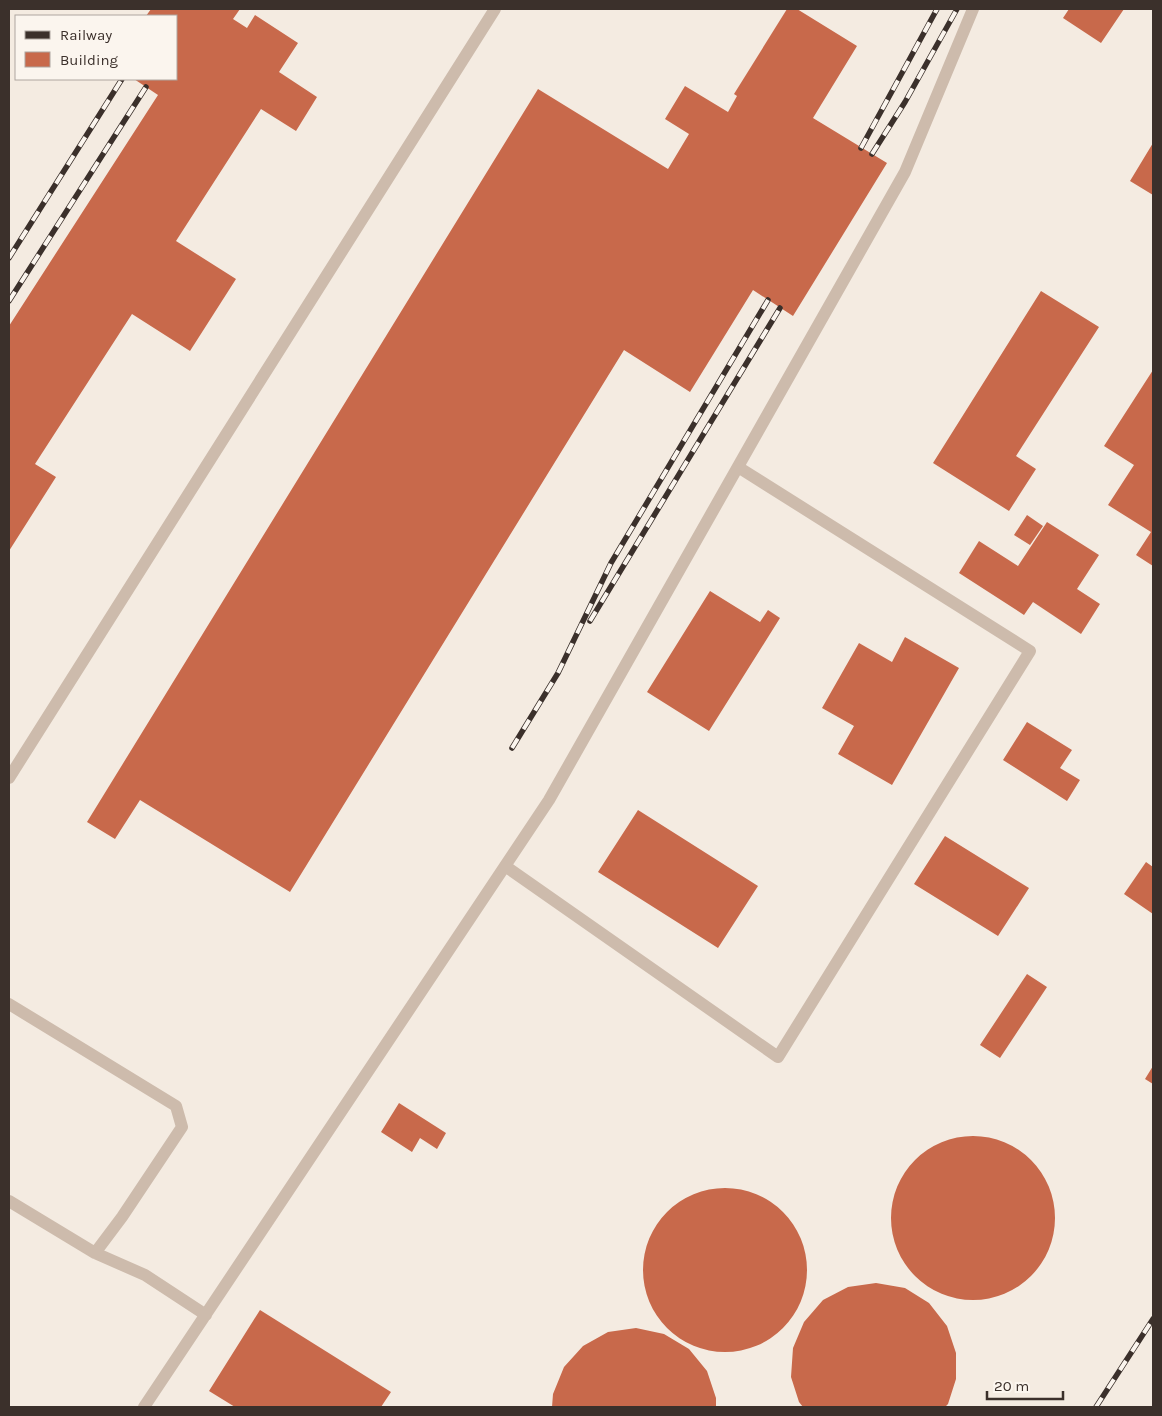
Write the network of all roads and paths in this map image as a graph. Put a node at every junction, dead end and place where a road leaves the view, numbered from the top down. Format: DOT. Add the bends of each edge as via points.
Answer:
graph roads {
  1 [pos="495,9"];
  2 [pos="973,9"];
  3 [pos="738,467"];
  4 [pos="9,778"];
  5 [pos="505,866"];
  6 [pos="9,1004"];
  7 [pos="9,1201"];
  8 [pos="95,1252"];
  9 [pos="206,1315"];
  10 [pos="144,1407"];
  1 -- 4 [label="lane"];
  2 -- 3 [label="lane" via="905,172"];
  3 -- 5 [label="lane" via="548,800"];
  3 -- 5 [label="lane" via="1030,651 778,1056"];
  5 -- 9 [label="lane"];
  6 -- 8 [label="lane" via="176,1106 182,1127"];
  7 -- 8 [label="lane"];
  8 -- 9 [label="lane" via="145,1275"];
  9 -- 10 [label="lane"];
}
